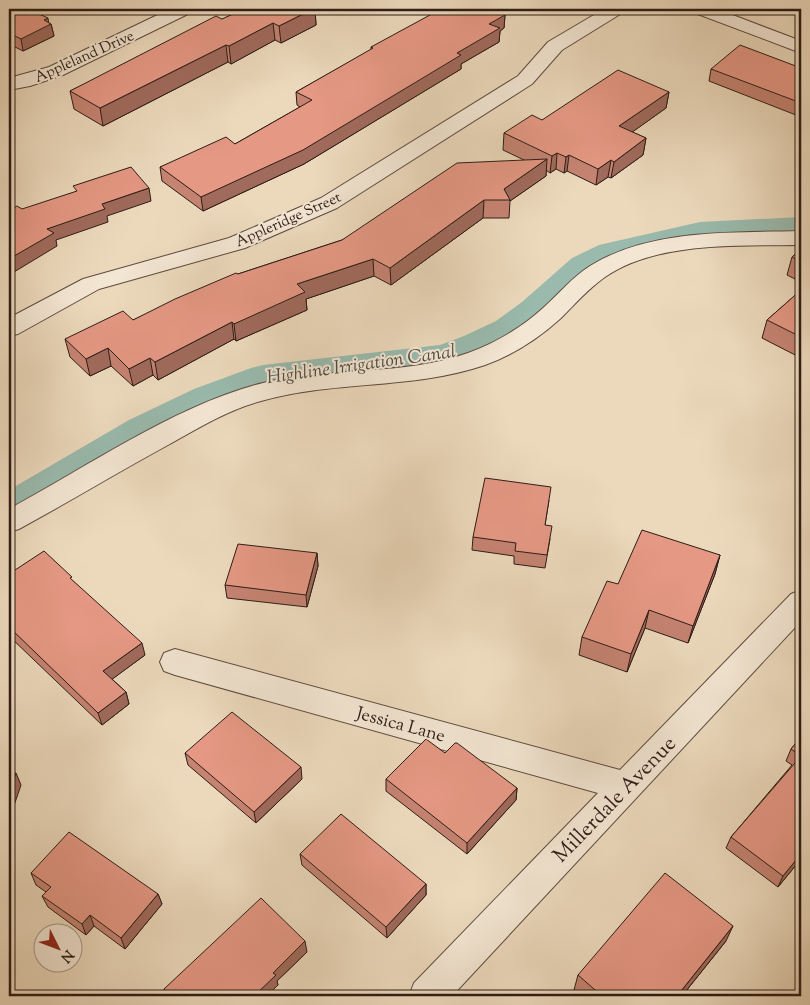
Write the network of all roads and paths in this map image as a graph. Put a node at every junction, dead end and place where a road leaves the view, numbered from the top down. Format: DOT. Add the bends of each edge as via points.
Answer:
graph roads {
  1 [pos="184,9"];
  2 [pos="616,9"];
  3 [pos="701,9"];
  4 [pos="801,47"];
  5 [pos="9,84"];
  6 [pos="801,238"];
  7 [pos="9,328"];
  8 [pos="9,522"];
  9 [pos="801,602"];
  10 [pos="175,662"];
  11 [pos="627,786"];
  12 [pos="427,996"];
  1 -- 5 [label="street, Appleland Drive" via="56,71"];
  2 -- 7 [label="street, Appleridge Street" via="555,46 525,80 329,203 237,244 91,284"];
  3 -- 4 [label="street"];
  6 -- 8 [label="street" via="692,244 615,261 584,283 542,322 515,341 484,356 426,370 293,386 240,398 148,443"];
  9 -- 11 [label="street, Millerdale Avenue"];
  10 -- 11 [label="street, Jessica Lane"];
  11 -- 12 [label="street, Millerdale Avenue"];
}
